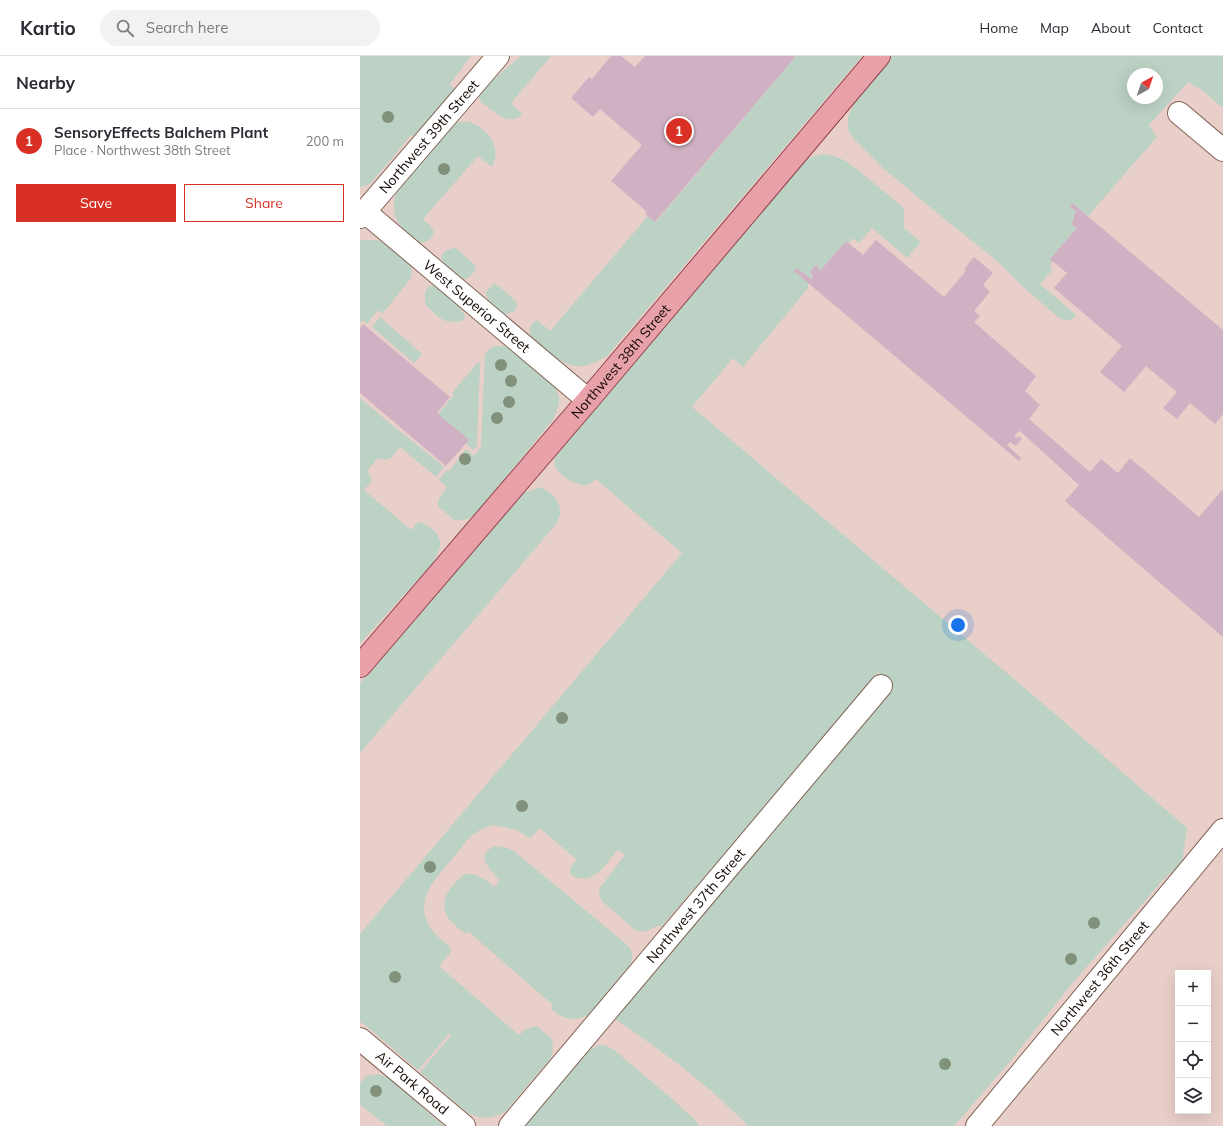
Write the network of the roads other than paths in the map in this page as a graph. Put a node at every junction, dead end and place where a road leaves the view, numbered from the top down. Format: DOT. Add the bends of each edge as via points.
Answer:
graph roads {
  1 [pos="498,56"];
  2 [pos="879,56"];
  3 [pos="1179,113"];
  4 [pos="1223,150"];
  5 [pos="362,214"];
  6 [pos="588,400"];
  7 [pos="360,666"];
  8 [pos="881,686"];
  9 [pos="1223,830"];
  10 [pos="360,1039"];
  11 [pos="464,1126"];
  12 [pos="510,1126"];
  13 [pos="977,1126"];
  1 -- 5 [label="street, Northwest 39th Street"];
  2 -- 6 [label="main road, Northwest 38th Street"];
  3 -- 4 [label="street"];
  5 -- 6 [label="street, West Superior Street"];
  6 -- 7 [label="main road, Northwest 38th Street"];
  8 -- 12 [label="street, Northwest 37th Street"];
  9 -- 13 [label="street, Northwest 36th Street"];
  10 -- 11 [label="street, Air Park Road"];
}
